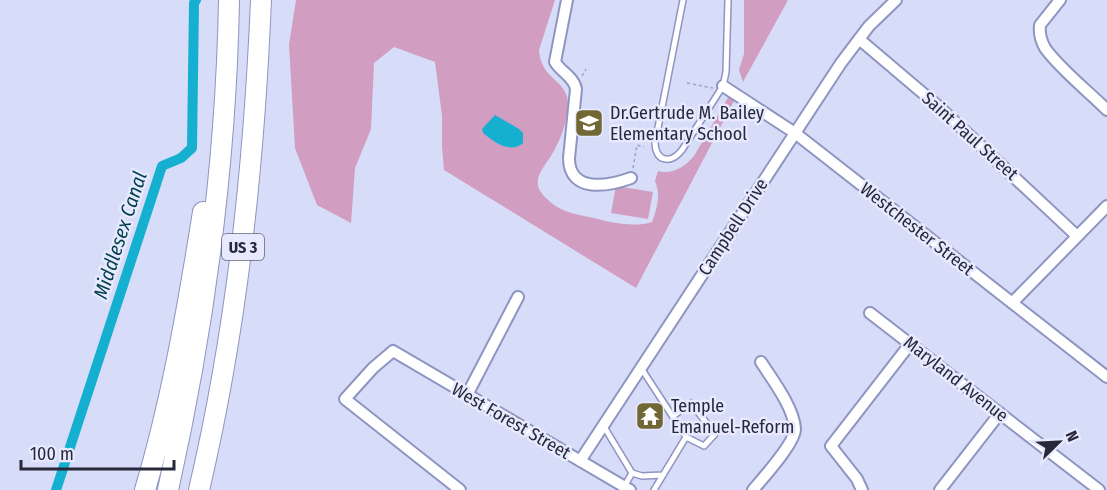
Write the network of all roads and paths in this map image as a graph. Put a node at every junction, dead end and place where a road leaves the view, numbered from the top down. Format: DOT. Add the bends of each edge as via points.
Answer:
graph roads {
  1 [pos="230,0"];
  2 [pos="261,0"];
  3 [pos="567,0"];
  4 [pos="683,0"];
  5 [pos="728,0"];
  6 [pos="896,0"];
  7 [pos="1060,0"];
  8 [pos="859,39"];
  9 [pos="228,49"];
  10 [pos="687,83"];
  11 [pos="718,87"];
  12 [pos="1107,110"];
  13 [pos="795,133"];
  14 [pos="644,147"];
  15 [pos="631,178"];
  16 [pos="1107,206"];
  17 [pos="1077,236"];
  18 [pos="518,297"];
  19 [pos="1012,303"];
  20 [pos="870,313"];
  21 [pos="231,327"];
  22 [pos="910,344"];
  23 [pos="761,362"];
  24 [pos="641,368"];
  25 [pos="1107,377"];
  26 [pos="468,395"];
  27 [pos="1000,413"];
  28 [pos="673,416"];
  29 [pos="603,425"];
  30 [pos="686,437"];
  31 [pos="580,461"];
  32 [pos="632,473"];
  33 [pos="662,475"];
  34 [pos="627,488"];
  35 [pos="145,490"];
  36 [pos="168,490"];
  37 [pos="199,490"];
  38 [pos="207,490"];
  39 [pos="460,490"];
  40 [pos="654,490"];
  41 [pos="753,490"];
  42 [pos="862,490"];
  43 [pos="942,490"];
  44 [pos="1099,490"];
  1 -- 9 [label="highway, US 3"];
  2 -- 21 [label="highway, US 3" via="251,170"];
  3 -- 15 [label="street" via="555,62 576,89 570,170 587,184"];
  4 -- 11 [label="lane" via="655,143 662,157 676,158"];
  5 -- 11 [label="lane" via="726,72"];
  6 -- 8 [label="street, Campbell Drive"];
  7 -- 12 [label="street" via="1040,25 1046,48"];
  8 -- 13 [label="street, Campbell Drive"];
  8 -- 17 [label="street, Saint Paul Street" via="938,106"];
  9 -- 35 [label="highway" via="185,323"];
  9 -- 36 [label="highway, US 3" via="221,161 208,270"];
  10 -- 11 [label="path"];
  11 -- 13 [label="street, Westchester Street"];
  13 -- 19 [label="street, Westchester Street"];
  13 -- 24 [label="street, Campbell Drive"];
  14 -- 15 [label="path" via="637,145"];
  16 -- 17 [label="street"];
  17 -- 19 [label="street"];
  18 -- 26 [label="street"];
  19 -- 25 [label="street, Westchester Street"];
  20 -- 22 [label="street, Maryland Avenue"];
  21 -- 37 [label="highway, US 3"];
  21 -- 38 [label="highway"];
  22 -- 27 [label="street, Maryland Avenue"];
  22 -- 42 [label="street" via="831,446 858,479"];
  23 -- 41 [label="street" via="779,390 795,429"];
  24 -- 28 [label="lane"];
  24 -- 29 [label="street, Campbell Drive"];
  26 -- 31 [label="street, West Forest Street"];
  26 -- 39 [label="street, West Forest Street" via="393,351 345,399"];
  27 -- 43 [label="street"];
  27 -- 44 [label="street, Maryland Avenue"];
  28 -- 30 [label="lane"];
  28 -- 30 [label="lane" via="690,403 715,434 704,446"];
  29 -- 31 [label="street, Campbell Drive"];
  29 -- 32 [label="lane"];
  30 -- 33 [label="lane"];
  31 -- 34 [label="street, West Forest Street"];
  32 -- 33 [label="lane"];
  32 -- 34 [label="lane"];
  33 -- 40 [label="lane"];
}
